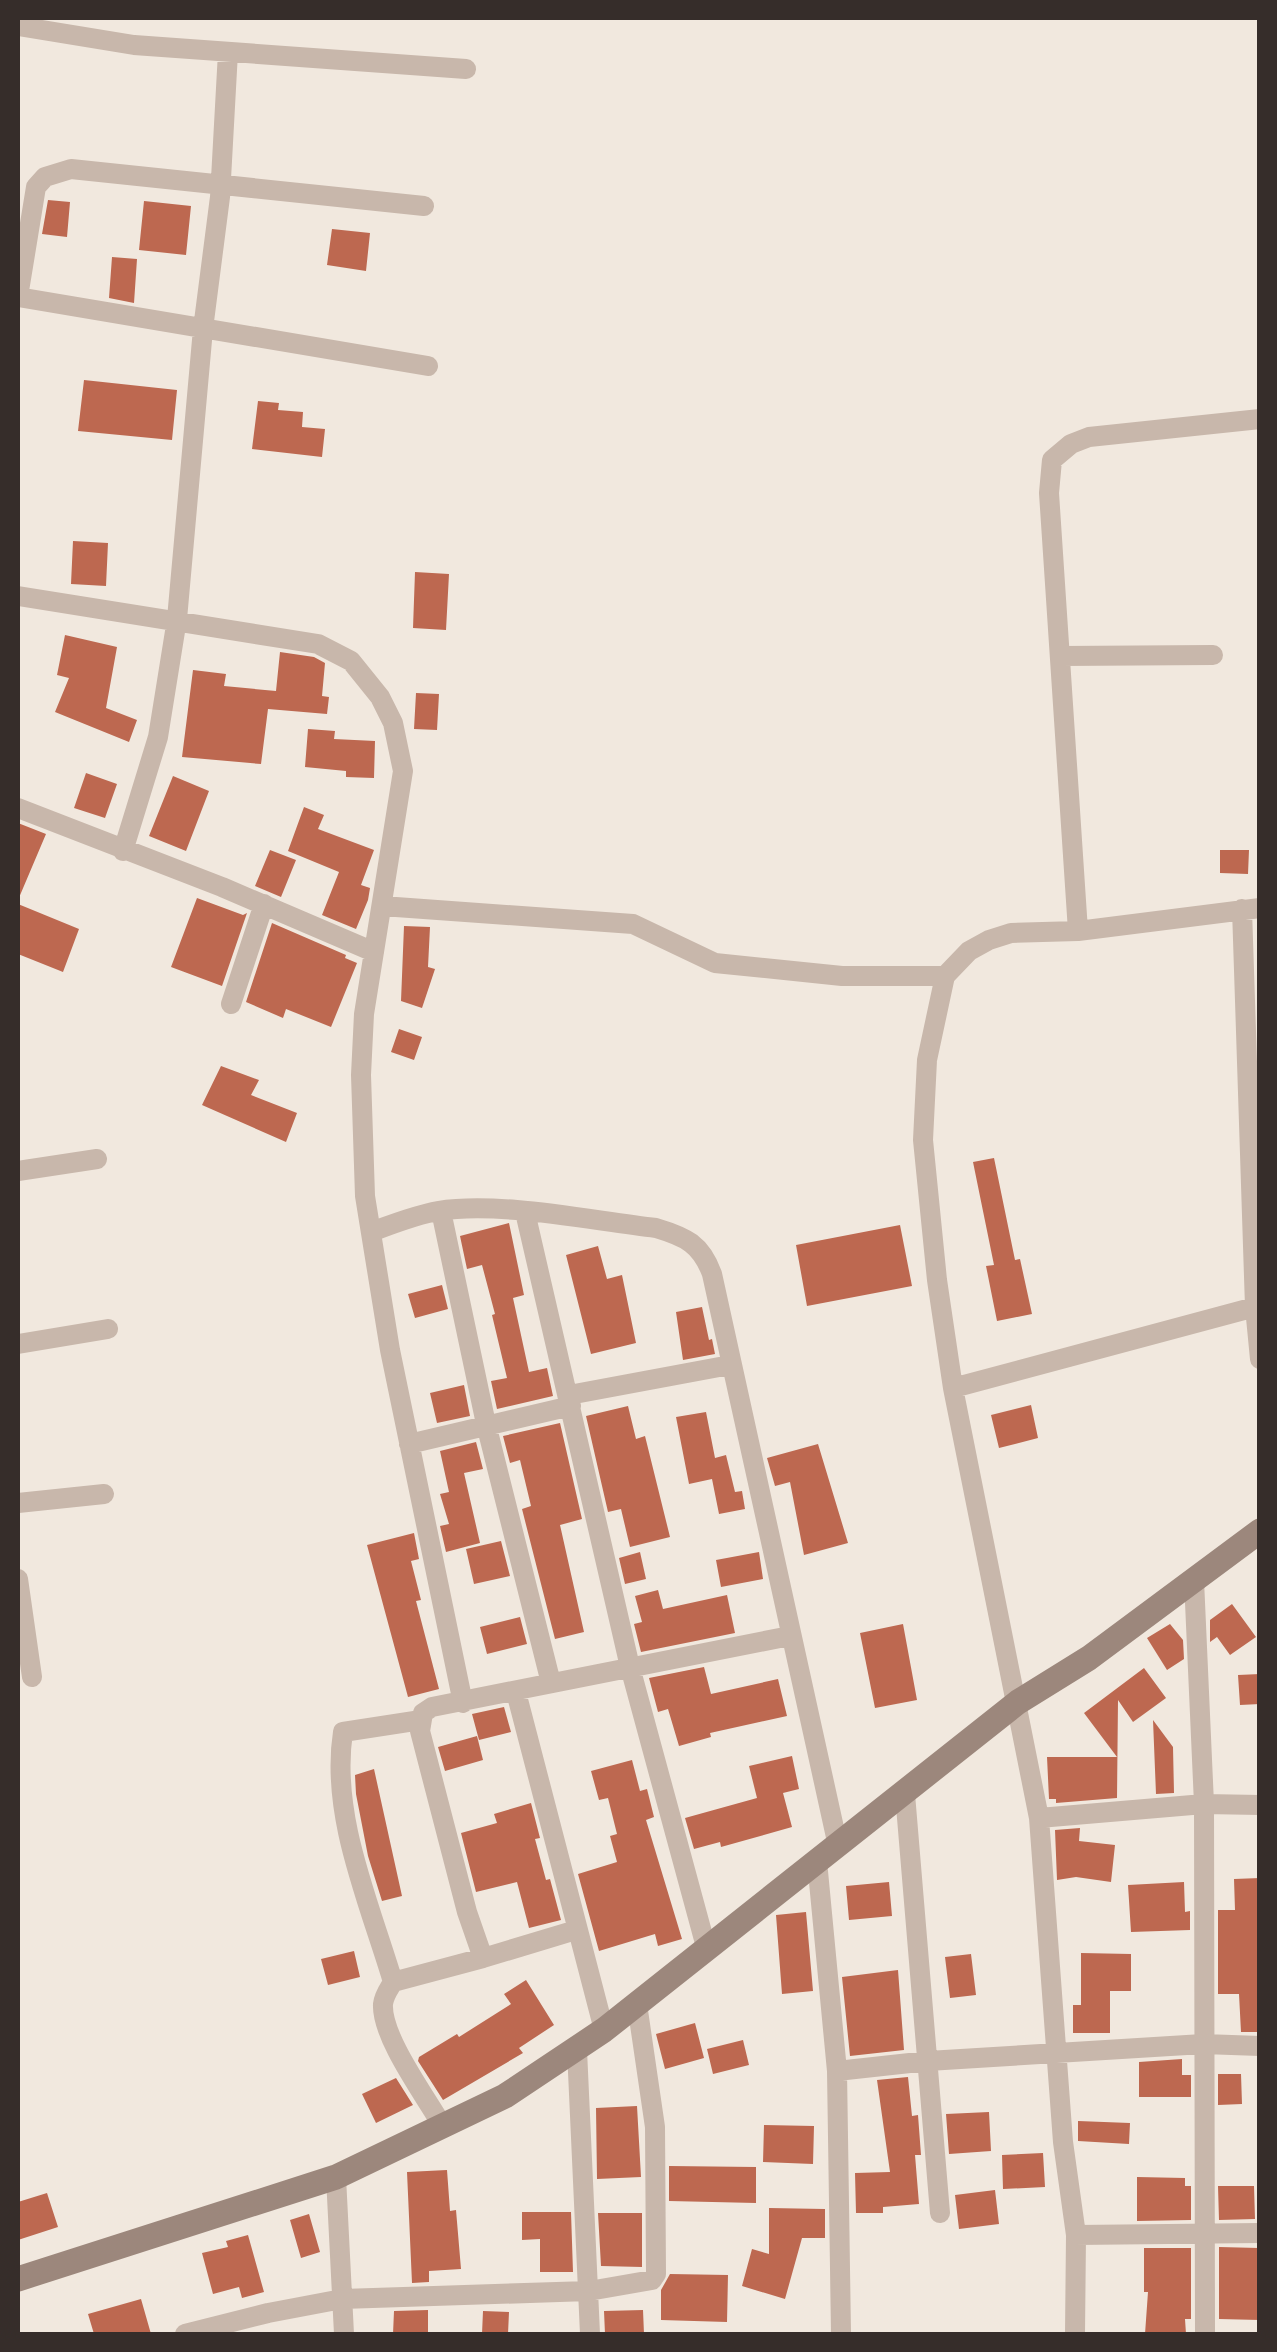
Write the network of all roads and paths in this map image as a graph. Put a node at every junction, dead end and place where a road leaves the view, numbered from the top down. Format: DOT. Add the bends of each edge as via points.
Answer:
graph roads {
  1 [pos="18,26"];
  2 [pos="228,52"];
  3 [pos="466,69"];
  4 [pos="220,184"];
  5 [pos="424,206"];
  6 [pos="18,297"];
  7 [pos="203,329"];
  8 [pos="428,366"];
  9 [pos="1260,418"];
  10 [pos="18,596"];
  11 [pos="177,619"];
  12 [pos="1213,655"];
  13 [pos="1061,656"];
  14 [pos="18,808"];
  15 [pos="123,851"];
  16 [pos="264,904"];
  17 [pos="382,906"];
  18 [pos="1251,908"];
  19 [pos="1078,931"];
  20 [pos="374,952"];
  21 [pos="945,976"];
  22 [pos="230,1004"];
  23 [pos="97,1158"];
  24 [pos="18,1171"];
  25 [pos="441,1210"];
  26 [pos="525,1212"];
  27 [pos="371,1232"];
  28 [pos="1254,1307"];
  29 [pos="108,1329"];
  30 [pos="18,1344"];
  31 [pos="1260,1359"];
  32 [pos="730,1364"];
  33 [pos="953,1388"];
  34 [pos="570,1400"];
  35 [pos="486,1424"];
  36 [pos="409,1444"];
  37 [pos="104,1494"];
  38 [pos="18,1504"];
  39 [pos="1260,1531"];
  40 [pos="18,1579"];
  41 [pos="1194,1580"];
  42 [pos="790,1636"];
  43 [pos="630,1667"];
  44 [pos="32,1676"];
  45 [pos="551,1682"];
  46 [pos="516,1692"];
  47 [pos="1018,1702"];
  48 [pos="463,1703"];
  49 [pos="421,1720"];
  50 [pos="905,1794"];
  51 [pos="1204,1804"];
  52 [pos="1260,1805"];
  53 [pos="1039,1818"];
  54 [pos="838,1846"];
  55 [pos="817,1862"];
  56 [pos="576,1930"];
  57 [pos="706,1947"];
  58 [pos="483,1958"];
  59 [pos="394,1982"];
  60 [pos="636,2004"];
  61 [pos="604,2030"];
  62 [pos="1203,2044"];
  63 [pos="1260,2046"];
  64 [pos="577,2050"];
  65 [pos="1056,2054"];
  66 [pos="928,2061"];
  67 [pos="837,2071"];
  68 [pos="443,2127"];
  69 [pos="336,2177"];
  70 [pos="940,2213"];
  71 [pos="1260,2233"];
  72 [pos="1205,2234"];
  73 [pos="1076,2235"];
  74 [pos="18,2279"];
  75 [pos="590,2290"];
  76 [pos="342,2298"];
  77 [pos="185,2334"];
  78 [pos="344,2334"];
  79 [pos="590,2334"];
  80 [pos="840,2334"];
  81 [pos="1076,2334"];
  82 [pos="1205,2334"];
  1 -- 2 [label="street"];
  2 -- 3 [label="street"];
  2 -- 4 [label="street"];
  4 -- 5 [label="street"];
  4 -- 6 [label="street" via="71,169 44,177 32,197"];
  4 -- 7 [label="street"];
  6 -- 7 [label="street"];
  7 -- 8 [label="street"];
  7 -- 11 [label="street"];
  9 -- 13 [label="street" via="1089,437 1052,460"];
  10 -- 11 [label="street"];
  11 -- 15 [label="street" via="158,737"];
  11 -- 17 [label="street" via="318,644 351,661 380,696 403,771"];
  12 -- 13 [label="street"];
  13 -- 19 [label="street"];
  14 -- 15 [label="street"];
  15 -- 16 [label="street"];
  16 -- 20 [label="street"];
  16 -- 22 [label="street"];
  17 -- 20 [label="street"];
  17 -- 21 [label="street" via="633,924 715,963 842,976"];
  18 -- 19 [label="street"];
  18 -- 28 [label="street"];
  19 -- 21 [label="street" via="989,940"];
  20 -- 27 [label="street" via="361,1075"];
  21 -- 33 [label="street" via="927,1060 923,1140"];
  23 -- 24 [label="street"];
  25 -- 26 [label="street"];
  25 -- 27 [label="street"];
  25 -- 35 [label="street"];
  26 -- 32 [label="street" via="656,1228 697,1245 712,1274"];
  26 -- 34 [label="street"];
  27 -- 36 [label="street"];
  28 -- 31 [label="street"];
  28 -- 33 [label="street"];
  29 -- 30 [label="street"];
  32 -- 34 [label="street"];
  32 -- 42 [label="street"];
  33 -- 47 [label="street"];
  34 -- 35 [label="street"];
  34 -- 43 [label="street"];
  35 -- 36 [label="street"];
  35 -- 45 [label="street"];
  36 -- 48 [label="street"];
  37 -- 38 [label="street"];
  39 -- 41 [label="street"];
  40 -- 44 [label="street"];
  41 -- 47 [label="street"];
  41 -- 51 [label="street"];
  42 -- 43 [label="street"];
  42 -- 54 [label="street"];
  43 -- 45 [label="street"];
  43 -- 57 [label="street"];
  45 -- 46 [label="street"];
  46 -- 48 [label="street"];
  46 -- 56 [label="street"];
  47 -- 50 [label="street"];
  47 -- 53 [label="street"];
  48 -- 49 [label="street" via="432,1707"];
  49 -- 58 [label="street"];
  49 -- 59 [label="street" via="343,1732 340,1750 346,1822"];
  50 -- 54 [label="street"];
  50 -- 66 [label="street"];
  51 -- 52 [label="street"];
  51 -- 53 [label="street"];
  51 -- 62 [label="street"];
  53 -- 65 [label="street"];
  54 -- 55 [label="street"];
  55 -- 57 [label="street"];
  55 -- 67 [label="street"];
  56 -- 58 [label="street"];
  56 -- 61 [label="street"];
  57 -- 60 [label="street"];
  58 -- 59 [label="street"];
  59 -- 68 [label="street" via="383,2003 384,2019"];
  60 -- 61 [label="street"];
  60 -- 75 [label="street" via="655,2127 656,2274 646,2284"];
  61 -- 64 [label="street"];
  62 -- 63 [label="street"];
  62 -- 65 [label="street"];
  62 -- 72 [label="street"];
  64 -- 68 [label="street"];
  64 -- 75 [label="street"];
  65 -- 66 [label="street"];
  65 -- 73 [label="street"];
  66 -- 67 [label="street"];
  66 -- 70 [label="street"];
  67 -- 80 [label="street"];
  68 -- 69 [label="street"];
  69 -- 74 [label="street"];
  69 -- 76 [label="street"];
  71 -- 72 [label="street"];
  72 -- 73 [label="street"];
  72 -- 82 [label="street"];
  73 -- 81 [label="street"];
  75 -- 76 [label="street"];
  75 -- 79 [label="street"];
  76 -- 77 [label="street"];
  76 -- 78 [label="street"];
}
